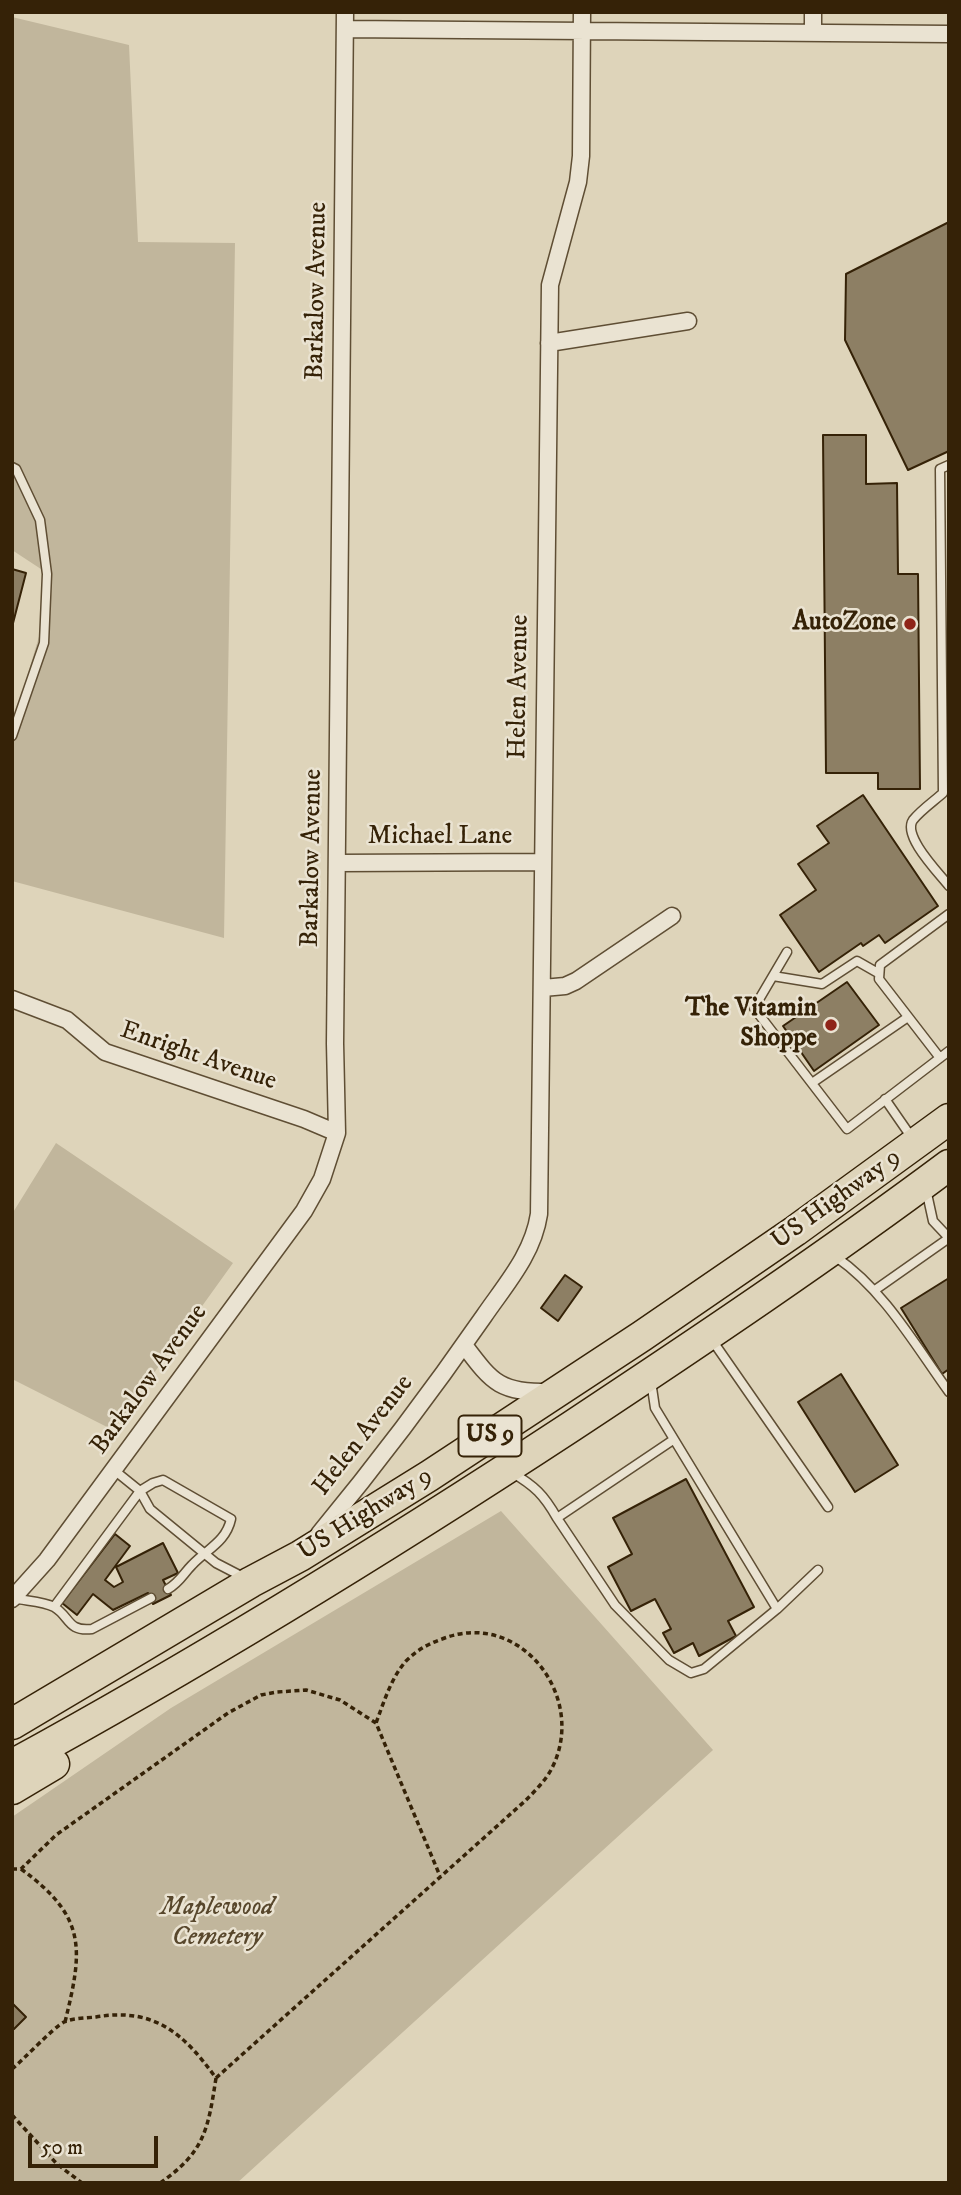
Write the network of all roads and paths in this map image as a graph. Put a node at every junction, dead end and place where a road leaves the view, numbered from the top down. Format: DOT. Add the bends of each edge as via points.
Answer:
graph roads {
  1 [pos="345,12"];
  2 [pos="582,12"];
  3 [pos="813,12"];
  4 [pos="345,29"];
  5 [pos="582,30"];
  6 [pos="813,32"];
  7 [pos="949,34"];
  8 [pos="688,321"];
  9 [pos="549,342"];
  10 [pos="949,465"];
  11 [pos="12,467"];
  12 [pos="942,630"];
  13 [pos="949,640"];
  14 [pos="12,736"];
  15 [pos="543,862"];
  16 [pos="337,863"];
  17 [pos="949,886"];
  18 [pos="949,914"];
  19 [pos="672,916"];
  20 [pos="788,952"];
  21 [pos="878,973"];
  22 [pos="773,976"];
  23 [pos="543,988"];
  24 [pos="14,1003"];
  25 [pos="908,1017"];
  26 [pos="949,1051"];
  27 [pos="940,1058"];
  28 [pos="812,1083"];
  29 [pos="885,1099"];
  30 [pos="949,1119"];
  31 [pos="337,1133"];
  32 [pos="916,1144"];
  33 [pos="949,1165"];
  34 [pos="925,1182"];
  35 [pos="949,1238"];
  36 [pos="827,1251"];
  37 [pos="875,1290"];
  38 [pos="709,1334"];
  39 [pos="464,1345"];
  40 [pos="650,1374"];
  41 [pos="556,1392"];
  42 [pos="949,1392"];
  43 [pos="673,1440"];
  44 [pos="506,1469"];
  45 [pos="114,1470"];
  46 [pos="140,1491"];
  47 [pos="828,1507"];
  48 [pos="557,1518"];
  49 [pos="206,1554"];
  50 [pos="300,1556"];
  51 [pos="818,1570"];
  52 [pos="251,1582"];
  53 [pos="168,1589"];
  54 [pos="13,1598"];
  55 [pos="151,1598"];
  56 [pos="54,1607"];
  57 [pos="777,1609"];
  58 [pos="167,1678"];
  59 [pos="376,1723"];
  60 [pos="12,1724"];
  61 [pos="12,1765"];
  62 [pos="12,1789"];
  63 [pos="12,1869"];
  64 [pos="21,1869"];
  65 [pos="440,1876"];
  66 [pos="65,2022"];
  67 [pos="12,2069"];
  68 [pos="216,2078"];
  69 [pos="12,2115"];
  70 [pos="82,2183"];
  71 [pos="160,2183"];
  1 -- 4 [label="street, Barkalow Avenue"];
  2 -- 5 [label="street, Helen Avenue"];
  3 -- 6 [label="street"];
  4 -- 5 [label="street"];
  4 -- 16 [label="street, Barkalow Avenue"];
  5 -- 6 [label="street"];
  5 -- 9 [label="street, Helen Avenue" via="581,156 578,182 552,270"];
  6 -- 7 [label="street"];
  8 -- 9 [label="street"];
  9 -- 15 [label="street, Helen Avenue"];
  10 -- 12 [label="lane" via="940,469"];
  11 -- 14 [label="lane" via="40,520 47,574 44,643"];
  12 -- 13 [label="lane"];
  12 -- 17 [label="lane" via="943,793 910,827 915,843"];
  15 -- 16 [label="street, Michael Lane"];
  15 -- 23 [label="street, Helen Avenue"];
  16 -- 31 [label="street, Barkalow Avenue"];
  18 -- 21 [label="lane" via="880,965"];
  19 -- 23 [label="street" via="576,981"];
  20 -- 22 [label="lane"];
  21 -- 22 [label="lane" via="857,961 822,984"];
  21 -- 25 [label="lane"];
  22 -- 28 [label="lane" via="754,1008"];
  23 -- 39 [label="street, Helen Avenue" via="537,1229 522,1262"];
  24 -- 31 [label="street, Enright Avenue" via="67,1020 104,1052"];
  25 -- 27 [label="lane"];
  25 -- 28 [label="lane"];
  26 -- 27 [label="lane"];
  27 -- 29 [label="lane"];
  28 -- 29 [label="lane" via="847,1129"];
  29 -- 32 [label="lane"];
  30 -- 32 [label="highway, US Highway 9 / US 9"];
  31 -- 45 [label="street, Barkalow Avenue" via="322,1179 304,1211"];
  32 -- 41 [label="highway, US Highway 9 / US 9"];
  33 -- 34 [label="highway, US Highway 9 / US 9"];
  34 -- 35 [label="lane" via="933,1221"];
  34 -- 36 [label="highway, US Highway 9 / US 9"];
  35 -- 37 [label="lane"];
  36 -- 37 [label="lane" via="856,1270"];
  36 -- 38 [label="highway, US Highway 9 / US 9"];
  37 -- 42 [label="lane"];
  38 -- 40 [label="highway, US Highway 9 / US 9"];
  38 -- 47 [label="lane"];
  39 -- 41 [label="street" via="484,1371 505,1387"];
  39 -- 50 [label="street, Helen Avenue"];
  40 -- 43 [label="lane" via="655,1408"];
  40 -- 44 [label="highway, US Highway 9 / US 9"];
  41 -- 50 [label="highway, US Highway 9 / US 9"];
  43 -- 48 [label="lane"];
  43 -- 57 [label="lane"];
  44 -- 48 [label="lane" via="545,1496"];
  44 -- 58 [label="highway, US Highway 9 / US 9"];
  45 -- 46 [label="lane"];
  45 -- 54 [label="street, Barkalow Avenue"];
  46 -- 49 [label="lane" via="149,1509"];
  46 -- 49 [label="lane" via="163,1480 231,1519 228,1532"];
  46 -- 56 [label="lane"];
  48 -- 57 [label="lane" via="607,1595 685,1671 696,1673 710,1665"];
  49 -- 52 [label="lane"];
  49 -- 53 [label="lane"];
  50 -- 52 [label="highway, US Highway 9 / US 9"];
  51 -- 57 [label="lane"];
  52 -- 60 [label="highway, US Highway 9 / US 9"];
  54 -- 56 [label="lane"];
  55 -- 56 [label="lane" via="82,1630"];
  58 -- 61 [label="highway, US Highway 9 / US 9"];
  58 -- 62 [label="highway" via="110,1730"];
  59 -- 64 [label="path" via="340,1700 306,1690 254,1698 56,1835"];
  59 -- 65 [label="path"];
  59 -- 65 [label="path" via="405,1663 426,1645 451,1636 472,1633 515,1644 538,1662 554,1684 562,1732 551,1769 526,1801"];
  63 -- 64 [label="path"];
  64 -- 66 [label="path" via="55,1898 74,1930 78,1964"];
  65 -- 68 [label="path"];
  66 -- 67 [label="path"];
  66 -- 68 [label="path" via="112,2014 151,2019 182,2036"];
  68 -- 71 [label="path" via="203,2139 182,2168"];
  69 -- 70 [label="path" via="57,2164"];
}
